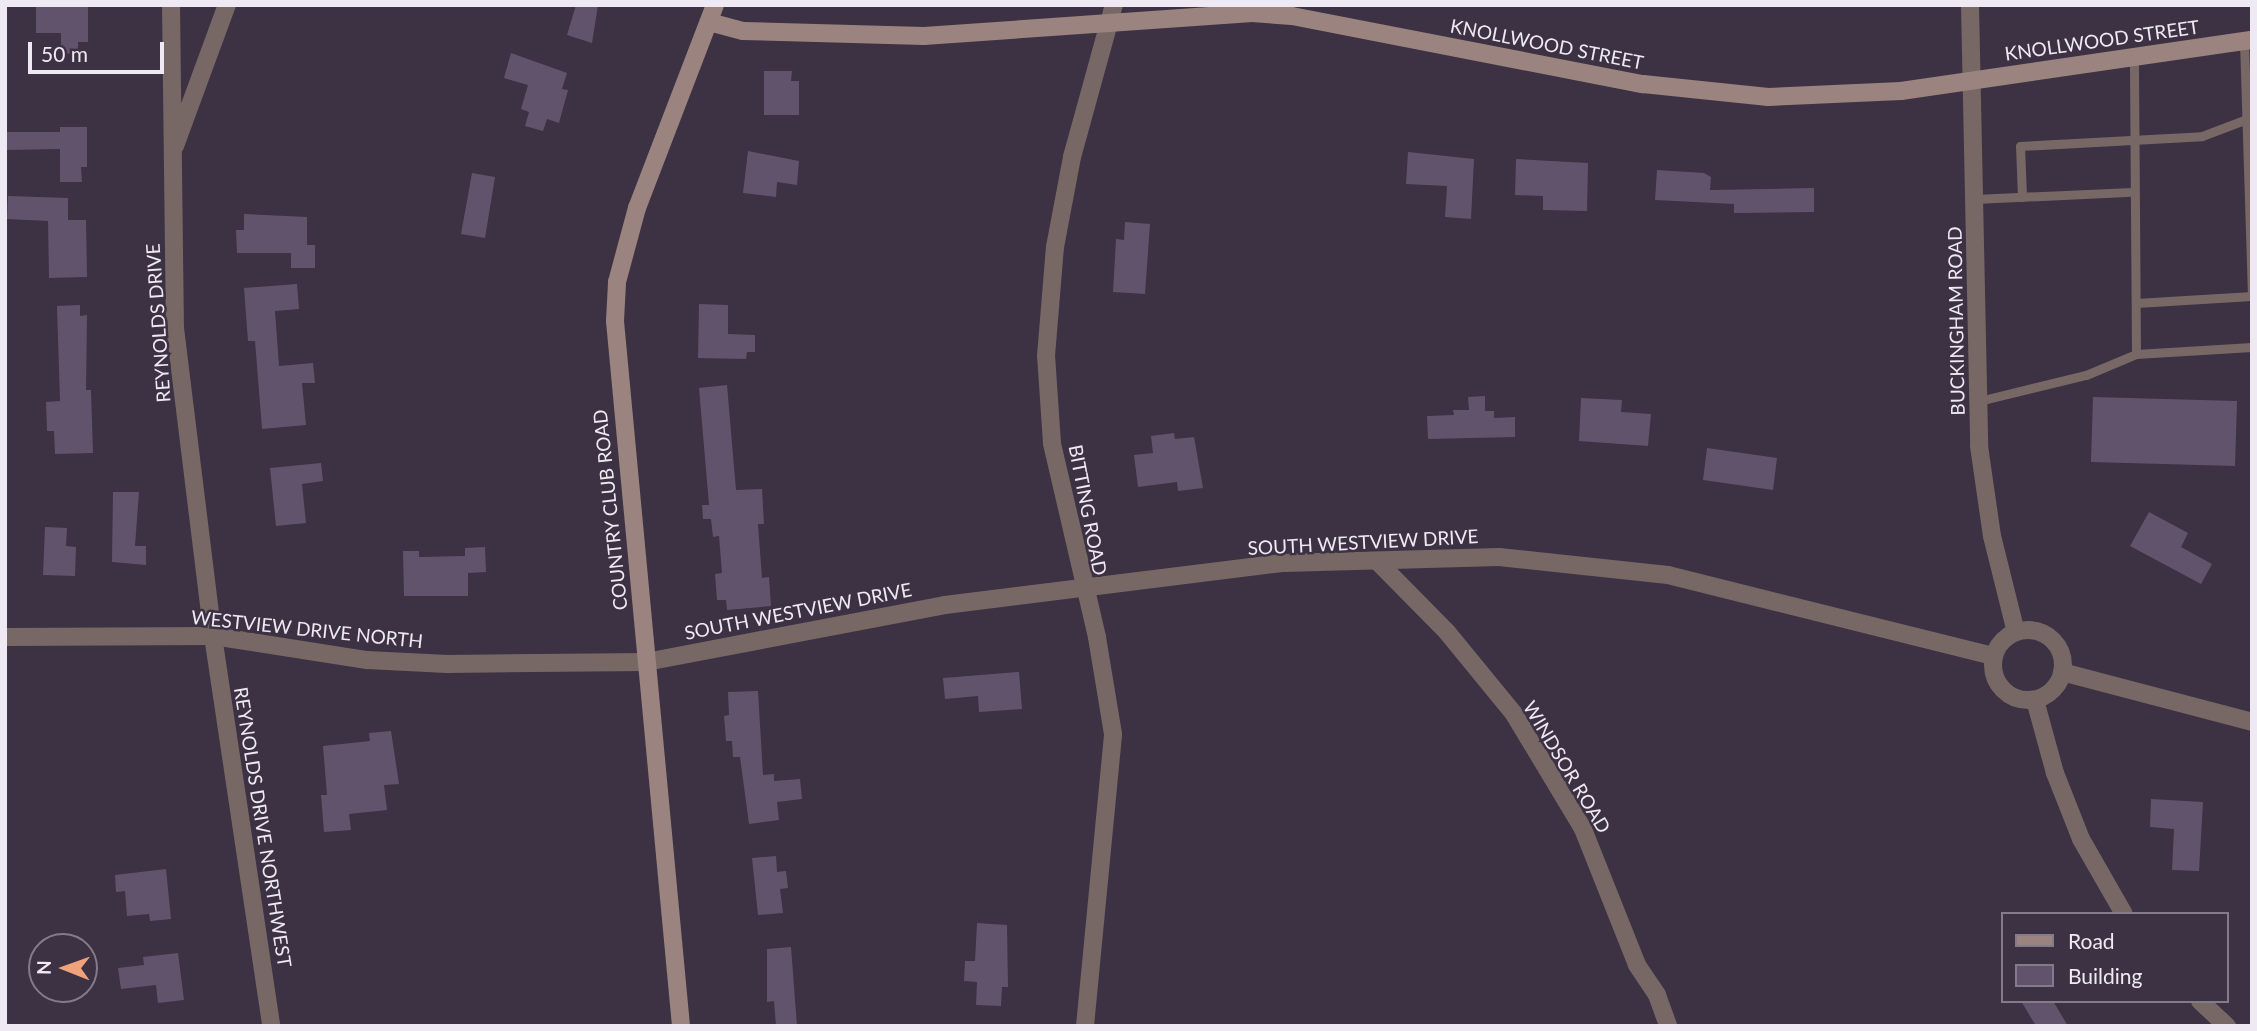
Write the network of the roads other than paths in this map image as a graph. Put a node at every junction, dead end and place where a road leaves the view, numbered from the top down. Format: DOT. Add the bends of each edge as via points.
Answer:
graph roads {
  1 [pos="171,5"];
  2 [pos="228,5"];
  3 [pos="1114,5"];
  4 [pos="1970,5"];
  5 [pos="712,14"];
  6 [pos="1108,23"];
  7 [pos="2248,40"];
  8 [pos="2133,57"];
  9 [pos="1971,81"];
  10 [pos="2249,117"];
  11 [pos="2132,139"];
  12 [pos="172,156"];
  13 [pos="2132,192"];
  14 [pos="2022,197"];
  15 [pos="1975,200"];
  16 [pos="2252,296"];
  17 [pos="2136,303"];
  18 [pos="2252,347"];
  19 [pos="2136,354"];
  20 [pos="1979,401"];
  21 [pos="1378,562"];
  22 [pos="1082,589"];
  23 [pos="2016,632"];
  24 [pos="213,636"];
  25 [pos="5,637"];
  26 [pos="1994,656"];
  27 [pos="646,662"];
  28 [pos="2063,672"];
  29 [pos="2035,700"];
  30 [pos="2252,722"];
  31 [pos="2123,912"];
  32 [pos="2202,1003"];
  33 [pos="271,1026"];
  34 [pos="681,1026"];
  35 [pos="1085,1026"];
  36 [pos="1668,1026"];
  37 [pos="2227,1026"];
  1 -- 12 [label="street, REYNOLDS DRIVE"];
  2 -- 12 [label="street"];
  3 -- 6 [label="street, BITTING ROAD"];
  4 -- 9 [label="street, BUCKINGHAM ROAD"];
  5 -- 6 [label="main road, KNOLLWOOD STREET" via="743,31 924,36"];
  5 -- 27 [label="main road, COUNTRY CLUB ROAD" via="637,208 617,282 617,369"];
  6 -- 9 [label="main road, KNOLLWOOD STREET" via="1252,13 1292,16 1643,84 1768,97 1901,91"];
  6 -- 22 [label="street, BITTING ROAD" via="1059,224 1046,356 1052,443"];
  7 -- 8 [label="main road, KNOLLWOOD STREET"];
  7 -- 10 [label="lane"];
  8 -- 9 [label="main road, KNOLLWOOD STREET"];
  8 -- 11 [label="lane"];
  9 -- 15 [label="street, BUCKINGHAM ROAD"];
  10 -- 11 [label="lane" via="2202,136"];
  10 -- 16 [label="lane"];
  11 -- 13 [label="lane"];
  11 -- 14 [label="lane" via="2020,146"];
  12 -- 24 [label="street, REYNOLDS DRIVE" via="175,328"];
  13 -- 14 [label="lane"];
  13 -- 17 [label="lane"];
  14 -- 15 [label="lane"];
  15 -- 20 [label="street, BUCKINGHAM ROAD"];
  16 -- 17 [label="lane"];
  17 -- 19 [label="lane"];
  18 -- 19 [label="lane"];
  19 -- 20 [label="lane" via="2086,375"];
  20 -- 23 [label="street, BUCKINGHAM ROAD" via="1979,446 1992,536"];
  21 -- 22 [label="street, SOUTH WESTVIEW DRIVE" via="1284,563"];
  21 -- 26 [label="street, SOUTH WESTVIEW DRIVE" via="1499,557 1668,575"];
  21 -- 36 [label="street, WINDSOR ROAD" via="1447,632 1514,714 1583,829 1637,965 1657,995"];
  22 -- 27 [label="street, SOUTH WESTVIEW DRIVE" via="945,605"];
  22 -- 35 [label="street, BITTING ROAD" via="1097,637 1113,734"];
  23 -- 26 [label="street"];
  23 -- 28 [label="street" via="2050,637 2063,656"];
  24 -- 25 [label="street, WESTVIEW DRIVE NORTH"];
  24 -- 27 [label="street, WESTVIEW DRIVE NORTH" via="390,662"];
  24 -- 33 [label="street, REYNOLDS DRIVE NORTHWEST"];
  26 -- 29 [label="street" via="2002,689 2022,701"];
  27 -- 34 [label="main road, COUNTRY CLUB ROAD"];
  28 -- 29 [label="street" via="2054,690"];
  28 -- 30 [label="street"];
  29 -- 31 [label="street" via="2055,773 2081,839"];
  32 -- 37 [label="street"];
}
